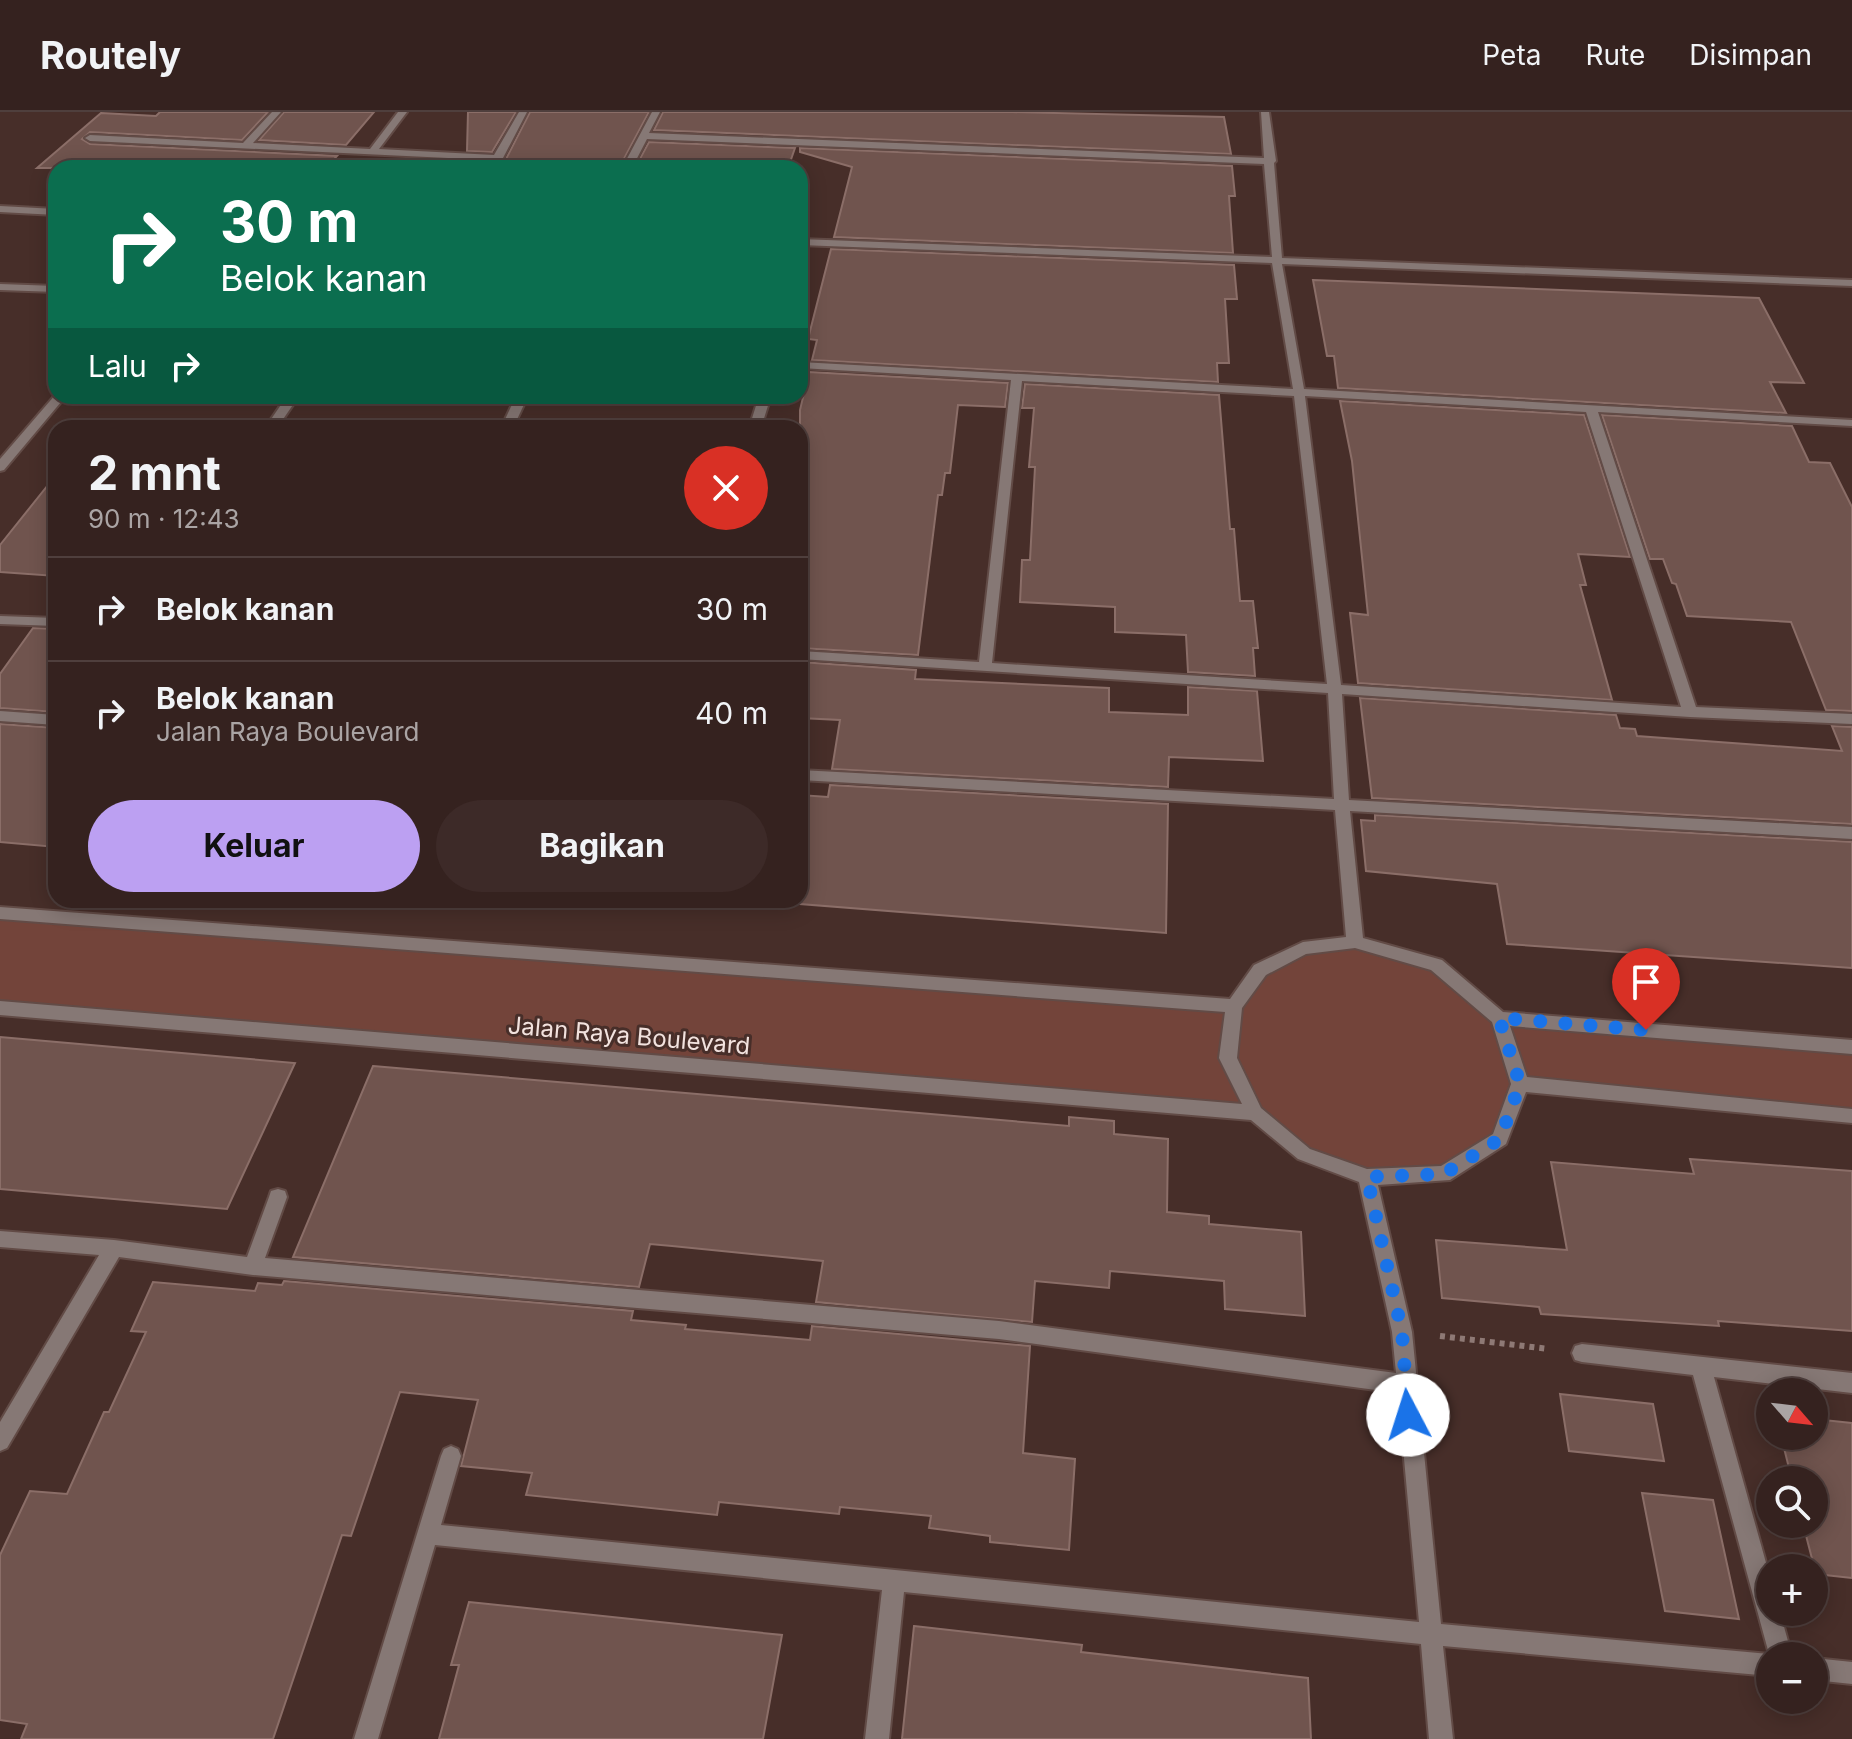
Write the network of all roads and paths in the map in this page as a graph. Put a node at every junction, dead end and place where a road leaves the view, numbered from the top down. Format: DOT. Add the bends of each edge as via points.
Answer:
graph roads {
  1 [pos="277,112"];
  2 [pos="403,112"];
  3 [pos="523,112"];
  4 [pos="656,112"];
  5 [pos="1265,112"];
  6 [pos="644,136"];
  7 [pos="90,138"];
  8 [pos="246,145"];
  9 [pos="372,152"];
  10 [pos="498,158"];
  11 [pos="631,160"];
  12 [pos="1271,161"];
  13 [pos="0,209"];
  14 [pos="48,212"];
  15 [pos="808,242"];
  16 [pos="1277,262"];
  17 [pos="1852,283"];
  18 [pos="0,287"];
  19 [pos="48,289"];
  20 [pos="808,365"];
  21 [pos="1017,377"];
  22 [pos="1299,393"];
  23 [pos="53,404"];
  24 [pos="1591,409"];
  25 [pos="1852,423"];
  26 [pos="0,467"];
  27 [pos="0,620"];
  28 [pos="48,622"];
  29 [pos="808,656"];
  30 [pos="985,667"];
  31 [pos="1335,689"];
  32 [pos="1690,712"];
  33 [pos="0,716"];
  34 [pos="48,719"];
  35 [pos="1852,719"];
  36 [pos="808,775"];
  37 [pos="1342,803"];
  38 [pos="1852,833"];
  39 [pos="0,913"];
  40 [pos="1355,942"];
  41 [pos="1234,1006"];
  42 [pos="0,1008"];
  43 [pos="1499,1018"];
  44 [pos="1852,1047"];
  45 [pos="1520,1084"];
  46 [pos="1255,1113"];
  47 [pos="1852,1116"];
  48 [pos="1367,1177"];
  49 [pos="278,1197"];
  50 [pos="0,1239"];
  51 [pos="114,1248"];
  52 [pos="253,1266"];
  53 [pos="1402,1332"];
  54 [pos="1582,1353"];
  55 [pos="1701,1366"];
  56 [pos="1852,1383"];
  57 [pos="1405,1384"];
  58 [pos="0,1441"];
  59 [pos="451,1456"];
  60 [pos="428,1534"];
  61 [pos="894,1581"];
  62 [pos="1429,1634"];
  63 [pos="1777,1642"];
  64 [pos="1756,1664"];
  65 [pos="1828,1670"];
  66 [pos="1852,1673"];
  67 [pos="366,1739"];
  68 [pos="877,1739"];
  69 [pos="1441,1739"];
  1 -- 8 [label="street"];
  2 -- 9 [label="street"];
  3 -- 10 [label="street"];
  4 -- 6 [label="street"];
  5 -- 12 [label="street"];
  6 -- 11 [label="street"];
  6 -- 12 [label="street"];
  7 -- 8 [label="street"];
  8 -- 9 [label="street"];
  9 -- 10 [label="street"];
  12 -- 16 [label="street"];
  13 -- 14 [label="street"];
  15 -- 16 [label="street"];
  16 -- 17 [label="street"];
  16 -- 22 [label="street"];
  18 -- 19 [label="street"];
  20 -- 21 [label="street"];
  21 -- 22 [label="street"];
  21 -- 30 [label="street"];
  22 -- 24 [label="street"];
  22 -- 31 [label="street"];
  23 -- 26 [label="street"];
  24 -- 25 [label="street"];
  24 -- 32 [label="street"];
  27 -- 28 [label="street"];
  29 -- 30 [label="street"];
  30 -- 31 [label="street"];
  31 -- 32 [label="street"];
  31 -- 37 [label="street"];
  32 -- 35 [label="street"];
  33 -- 34 [label="street"];
  36 -- 37 [label="street"];
  37 -- 38 [label="street"];
  37 -- 40 [label="street"];
  39 -- 41 [label="street"];
  40 -- 41 [label="street" via="1303,948 1260,970"];
  40 -- 43 [label="street" via="1436,965"];
  41 -- 46 [label="street" via="1228,1058"];
  42 -- 46 [label="street, Jalan Raya Boulevard"];
  43 -- 44 [label="street"];
  43 -- 45 [label="street"];
  45 -- 47 [label="street"];
  45 -- 48 [label="street" via="1500,1139 1444,1174"];
  46 -- 48 [label="street" via="1304,1154"];
  48 -- 53 [label="street"];
  49 -- 52 [label="street"];
  50 -- 51 [label="street"];
  51 -- 52 [label="street"];
  51 -- 58 [label="street"];
  52 -- 57 [label="street" via="999,1330"];
  53 -- 54 [label="path"];
  53 -- 57 [label="street"];
  54 -- 55 [label="street"];
  55 -- 56 [label="street"];
  55 -- 63 [label="street"];
  57 -- 62 [label="street"];
  59 -- 60 [label="street"];
  60 -- 61 [label="street"];
  60 -- 67 [label="street"];
  61 -- 62 [label="street"];
  61 -- 68 [label="street"];
  62 -- 64 [label="street"];
  62 -- 69 [label="street"];
  65 -- 66 [label="street"];
}
